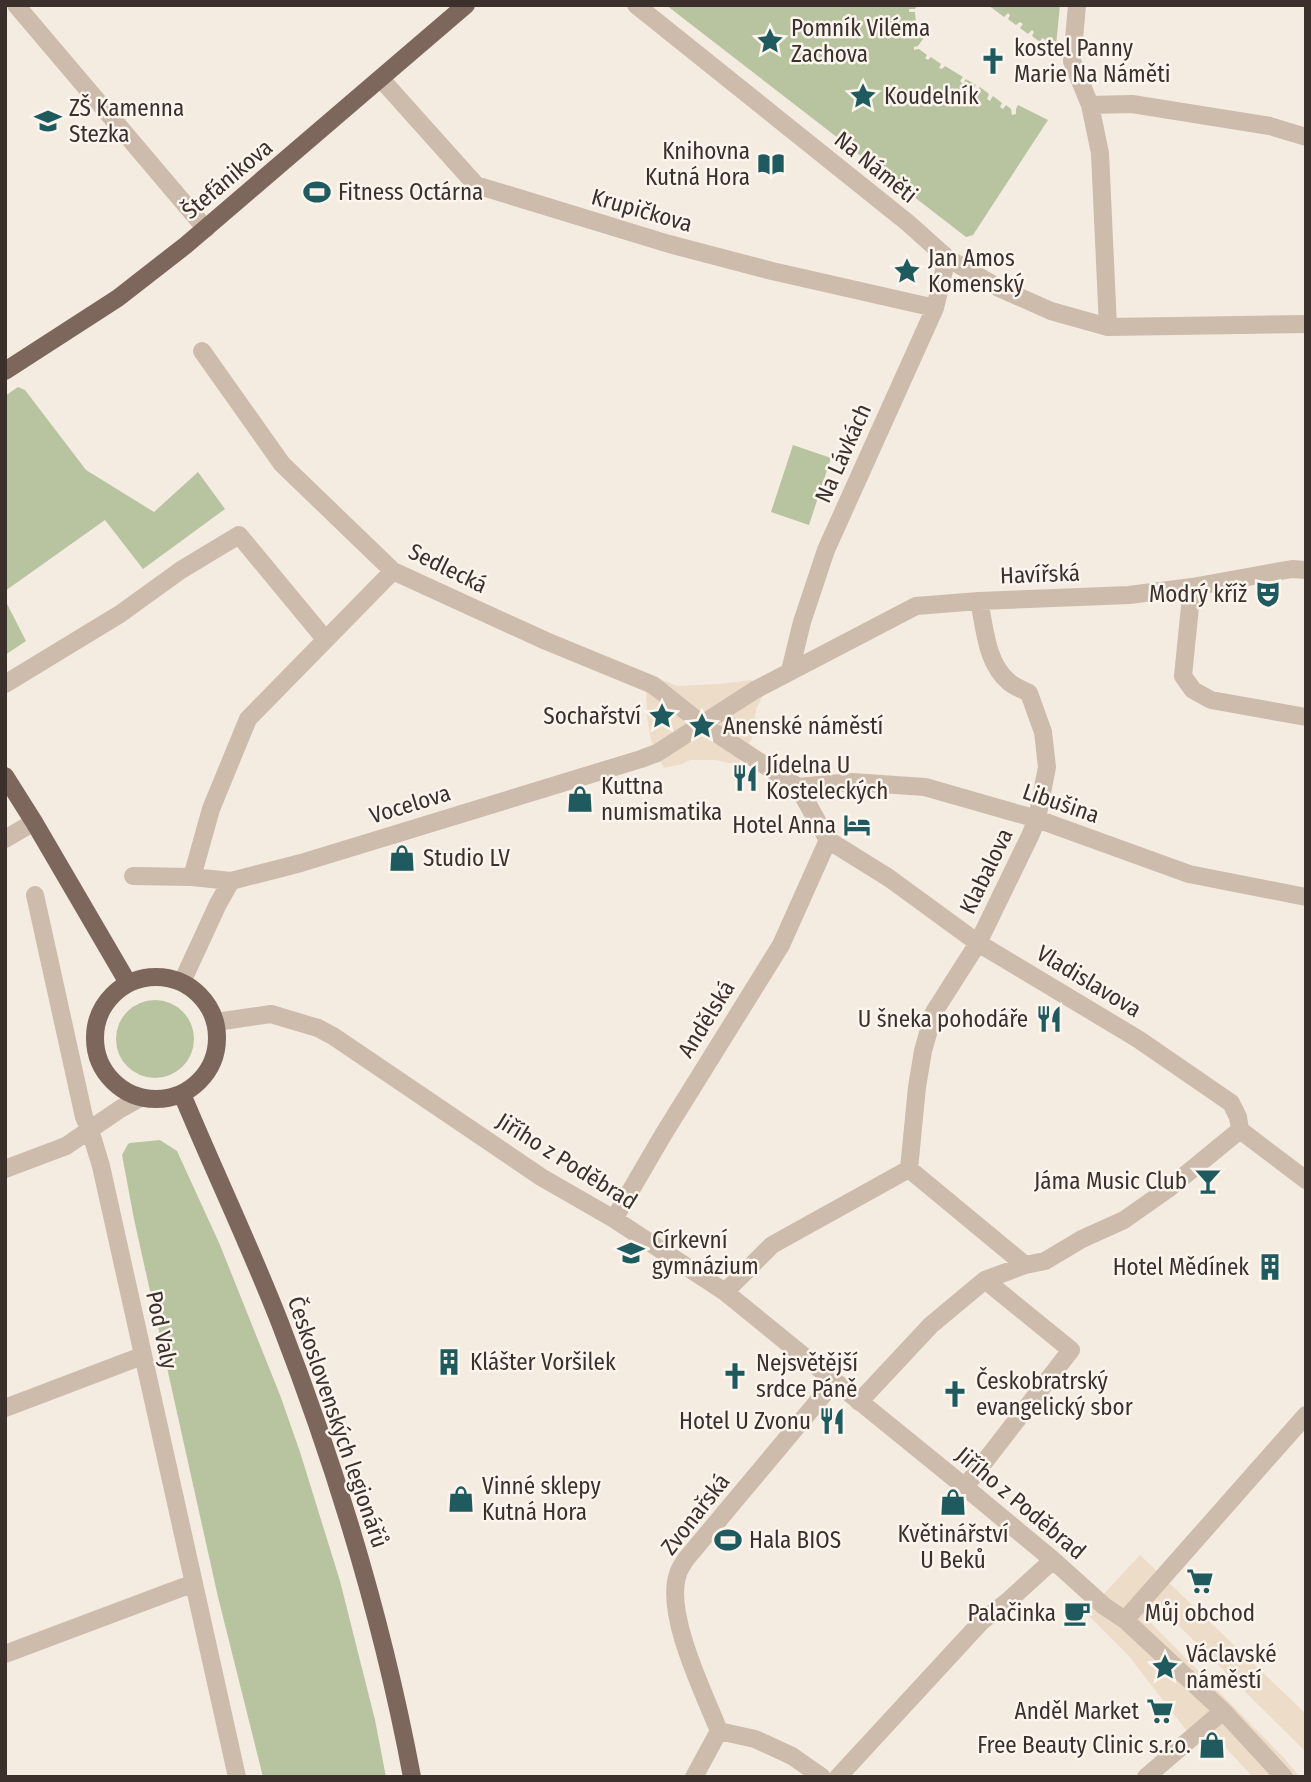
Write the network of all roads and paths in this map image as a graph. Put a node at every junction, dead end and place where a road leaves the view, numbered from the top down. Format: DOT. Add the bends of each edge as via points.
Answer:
graph roads {
  1 [pos="16,5"];
  2 [pos="466,5"];
  3 [pos="636,5"];
  4 [pos="1077,5"];
  5 [pos="381,79"];
  6 [pos="1090,106"];
  7 [pos="1306,137"];
  8 [pos="206,229"];
  9 [pos="947,258"];
  10 [pos="935,308"];
  11 [pos="1306,324"];
  12 [pos="1108,327"];
  13 [pos="202,351"];
  14 [pos="5,371"];
  15 [pos="1306,570"];
  16 [pos="393,571"];
  17 [pos="1192,587"];
  18 [pos="979,601"];
  19 [pos="325,639"];
  20 [pos="790,671"];
  21 [pos="5,684"];
  22 [pos="1306,717"];
  23 [pos="702,724"];
  24 [pos="5,776"];
  25 [pos="798,787"];
  26 [pos="1037,819"];
  27 [pos="34,822"];
  28 [pos="5,839"];
  29 [pos="828,840"];
  30 [pos="133,876"];
  31 [pos="192,877"];
  32 [pos="231,881"];
  33 [pos="35,895"];
  34 [pos="1306,897"];
  35 [pos="978,943"];
  36 [pos="182,982"];
  37 [pos="128,983"];
  38 [pos="216,1023"];
  39 [pos="182,1094"];
  40 [pos="140,1098"];
  41 [pos="90,1130"];
  42 [pos="1240,1130"];
  43 [pos="5,1169"];
  44 [pos="909,1170"];
  45 [pos="1306,1180"];
  46 [pos="614,1219"];
  47 [pos="1024,1265"];
  48 [pos="985,1280"];
  49 [pos="725,1292"];
  50 [pos="142,1356"];
  51 [pos="834,1382"];
  52 [pos="859,1402"];
  53 [pos="5,1408"];
  54 [pos="1306,1415"];
  55 [pos="965,1487"];
  56 [pos="1053,1560"];
  57 [pos="194,1583"];
  58 [pos="1125,1620"];
  59 [pos="5,1654"];
  60 [pos="1223,1711"];
  61 [pos="719,1731"];
  62 [pos="237,1777"];
  63 [pos="412,1777"];
  64 [pos="694,1777"];
  65 [pos="822,1777"];
  66 [pos="838,1777"];
  67 [pos="1146,1777"];
  68 [pos="1284,1777"];
  1 -- 8 [label="street"];
  2 -- 5 [label="main road, Štefánikova"];
  3 -- 9 [label="street, Na Náměti"];
  4 -- 6 [label="street" via="1072,61"];
  5 -- 8 [label="main road, Štefánikova"];
  5 -- 10 [label="street, Krupičkova" via="476,185 669,244"];
  6 -- 7 [label="street" via="1132,104 1270,126"];
  6 -- 12 [label="street" via="1100,153"];
  8 -- 14 [label="main road, Štefánikova" via="118,298"];
  9 -- 10 [label="street, Na Lávkách"];
  9 -- 12 [label="street, Na Náměti" via="1051,312"];
  10 -- 20 [label="street, Na Lávkách" via="826,550"];
  11 -- 12 [label="street, Na Náměti"];
  13 -- 16 [label="street, Sedlecká" via="282,464"];
  15 -- 17 [label="street, Havířská"];
  16 -- 19 [label="street"];
  16 -- 23 [label="street, Sedlecká" via="653,685"];
  17 -- 18 [label="street, Havířská" via="1129,595"];
  17 -- 22 [label="street" via="1183,676 1193,690 1211,700"];
  18 -- 20 [label="street, Havířská" via="916,606"];
  18 -- 26 [label="street, Klabalova" via="995,666 1010,683 1029,693 1043,732 1047,767"];
  19 -- 21 [label="street" via="239,535"];
  19 -- 31 [label="street" via="248,719 211,809"];
  20 -- 23 [label="street"];
  23 -- 25 [label="street"];
  23 -- 32 [label="street, Vocelova" via="641,759"];
  24 -- 27 [label="main road"];
  25 -- 26 [label="street, Libušina" via="852,782 925,787"];
  25 -- 29 [label="street"];
  26 -- 34 [label="street, Libušina" via="1189,874"];
  26 -- 35 [label="street, Klabalova"];
  27 -- 28 [label="street"];
  27 -- 37 [label="main road"];
  29 -- 35 [label="street, Vladislavova"];
  29 -- 46 [label="street, Andělská" via="781,945"];
  30 -- 31 [label="street"];
  31 -- 32 [label="street"];
  32 -- 36 [label="street"];
  33 -- 41 [label="street, Pod Valy"];
  35 -- 42 [label="street, Vladislavova" via="1138,1039 1231,1103"];
  35 -- 44 [label="street, Klabalova" via="934,1012 917,1087"];
  36 -- 37 [label="main road" via="155,976"];
  36 -- 38 [label="main road" via="204,999"];
  37 -- 40 [label="main road" via="102,1008 95,1044 109,1078"];
  38 -- 39 [label="main road" via="218,1044 212,1065 200,1082"];
  38 -- 46 [label="street, Jiřího z Poděbrad" via="271,1014 318,1028 534,1172"];
  39 -- 40 [label="main road"];
  39 -- 63 [label="main road, Československých legionářů" via="280,1321 324,1445 373,1606"];
  40 -- 41 [label="street"];
  41 -- 43 [label="street" via="66,1146"];
  41 -- 50 [label="street, Pod Valy"];
  42 -- 45 [label="street, Vladislavova"];
  42 -- 47 [label="street" via="1124,1220 1045,1261"];
  44 -- 47 [label="street"];
  44 -- 49 [label="street" via="772,1245"];
  46 -- 49 [label="street, Jiřího z Poděbrad"];
  47 -- 48 [label="street"];
  48 -- 52 [label="street" via="931,1325"];
  48 -- 55 [label="street" via="1072,1350"];
  49 -- 51 [label="street, Jiřího z Poděbrad"];
  50 -- 53 [label="street"];
  50 -- 57 [label="street, Pod Valy"];
  51 -- 52 [label="street, Jiřího z Poděbrad"];
  51 -- 61 [label="street, Zvonařská" via="685,1559 678,1574 675,1592 684,1641"];
  52 -- 55 [label="street, Jiřího z Poděbrad"];
  54 -- 58 [label="street"];
  55 -- 56 [label="street, Jiřího z Poděbrad"];
  56 -- 58 [label="street, Jiřího z Poděbrad"];
  56 -- 66 [label="street" via="982,1621"];
  57 -- 59 [label="street"];
  57 -- 62 [label="street, Pod Valy"];
  58 -- 60 [label="street"];
  60 -- 67 [label="street"];
  60 -- 68 [label="street"];
  61 -- 64 [label="street"];
  61 -- 65 [label="street" via="767,1744"];
}
